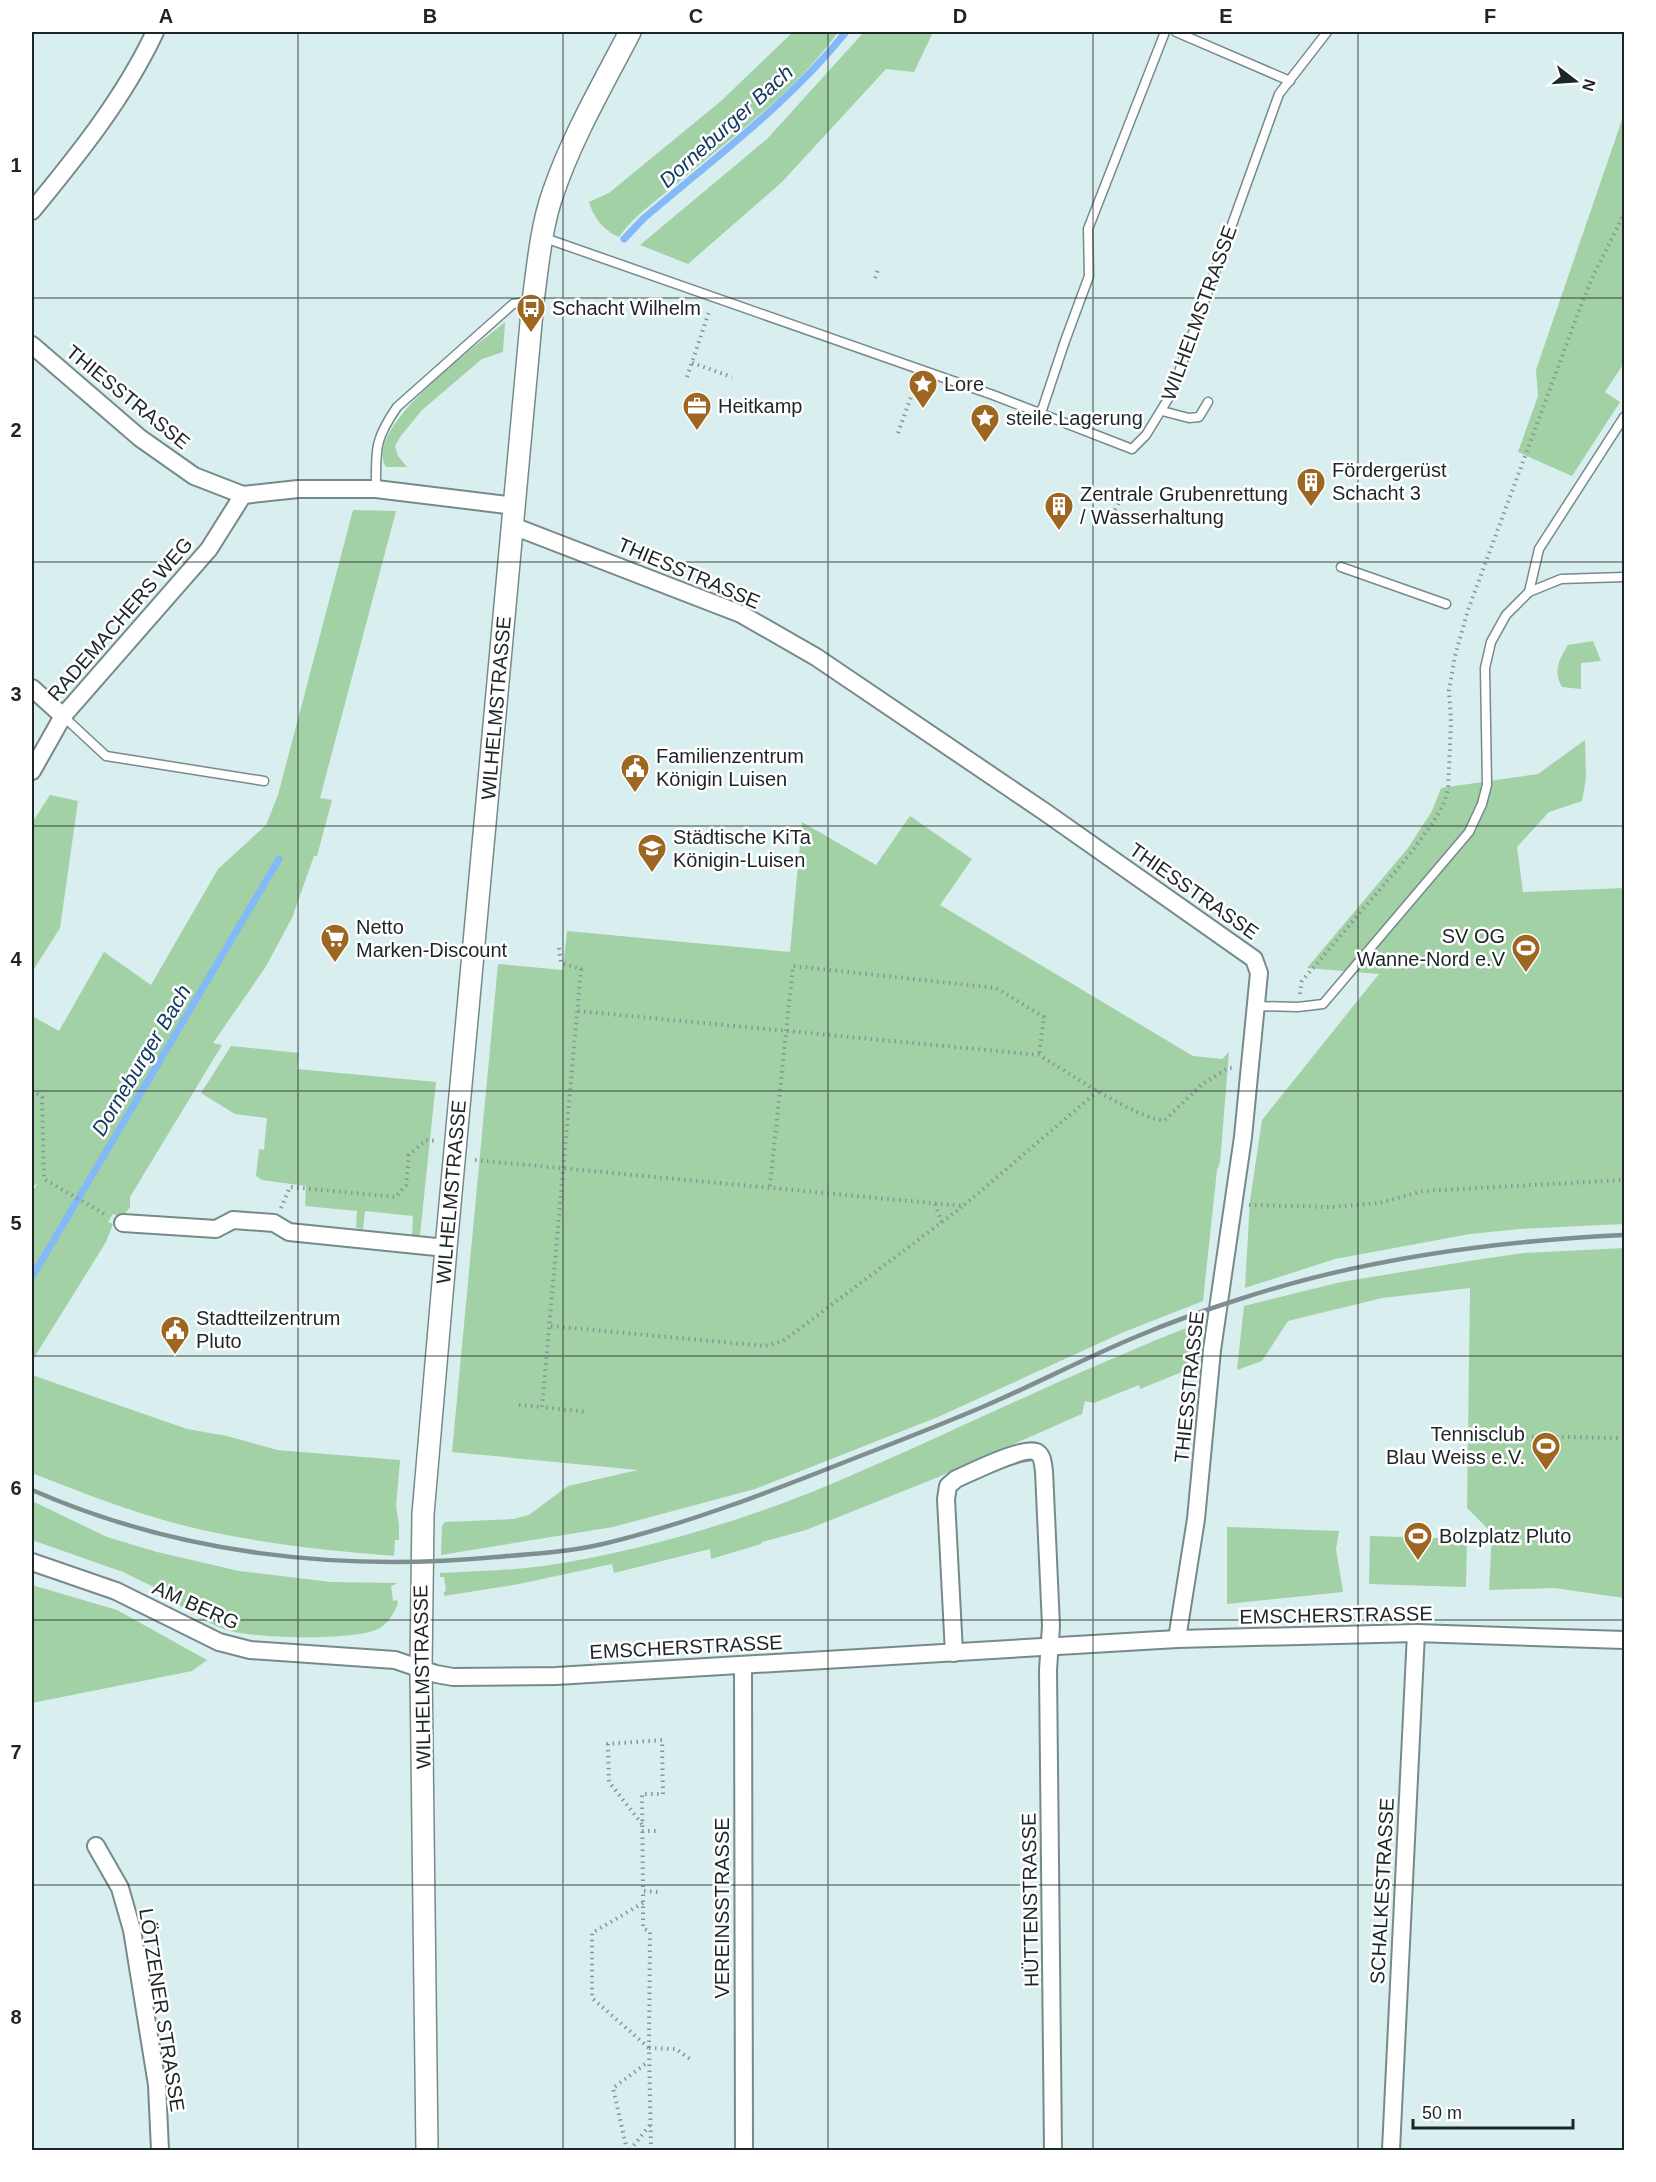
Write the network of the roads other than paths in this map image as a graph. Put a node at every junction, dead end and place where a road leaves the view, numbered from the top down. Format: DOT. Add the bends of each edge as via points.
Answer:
graph roads {
  1 [pos="155,32"];
  2 [pos="630,32"];
  3 [pos="1165,32"];
  4 [pos="1176,32"];
  5 [pos="1328,32"];
  6 [pos="1290,81"];
  7 [pos="32,211"];
  8 [pos="542,237"];
  9 [pos="533,301"];
  10 [pos="32,345"];
  11 [pos="1208,402"];
  12 [pos="1162,411"];
  13 [pos="1041,413"];
  14 [pos="1624,417"];
  15 [pos="376,489"];
  16 [pos="243,495"];
  17 [pos="514,516"];
  18 [pos="1341,567"];
  19 [pos="1624,577"];
  20 [pos="1529,592"];
  21 [pos="1446,604"];
  22 [pos="32,688"];
  23 [pos="63,716"];
  24 [pos="32,771"];
  25 [pos="264,780"];
  26 [pos="1255,1006"];
  27 [pos="117,1220"];
  28 [pos="446,1248"];
  29 [pos="32,1562"];
  30 [pos="1416,1633"];
  31 [pos="1177,1639"];
  32 [pos="1624,1640"];
  33 [pos="1049,1648"];
  34 [pos="954,1653"];
  35 [pos="743,1665"];
  36 [pos="421,1669"];
  37 [pos="96,1846"];
  38 [pos="160,2151"];
  39 [pos="427,2151"];
  40 [pos="744,2151"];
  41 [pos="1053,2151"];
  42 [pos="1391,2151"];
  1 -- 7 [label="street" via="85,147"];
  2 -- 8 [label="street, WILHELMSTRASSE" via="565,163"];
  3 -- 13 [label="lane" via="1088,229 1089,276"];
  4 -- 6 [label="lane"];
  5 -- 6 [label="lane, WILHELMSTRASSE"];
  6 -- 12 [label="lane, WILHELMSTRASSE" via="1279,94"];
  8 -- 9 [label="street, WILHELMSTRASSE"];
  8 -- 13 [label="lane, WILHELMSTRASSE"];
  9 -- 15 [label="lane" via="513,304 397,406 376,446"];
  9 -- 17 [label="street, WILHELMSTRASSE"];
  10 -- 16 [label="street, THIESSTRASSE" via="140,438 194,476"];
  11 -- 12 [label="lane" via="1198,417"];
  12 -- 13 [label="lane, WILHELMSTRASSE" via="1132,449"];
  14 -- 20 [label="lane" via="1539,549"];
  15 -- 16 [label="street, THIESSTRASSE" via="298,489"];
  15 -- 17 [label="street, THIESSTRASSE"];
  16 -- 23 [label="street, RADEMACHERS WEG" via="209,549"];
  17 -- 26 [label="street, THIESSTRASSE" via="741,614 816,657 1254,959 1259,973"];
  17 -- 28 [label="street, WILHELMSTRASSE"];
  18 -- 21 [label="lane"];
  19 -- 20 [label="lane" via="1561,579"];
  20 -- 26 [label="lane" via="1506,615 1491,642 1485,668 1487,785 1469,832 1323,1004"];
  22 -- 23 [label="street"];
  23 -- 24 [label="street, RADEMACHERS WEG"];
  23 -- 25 [label="lane" via="106,756"];
  26 -- 31 [label="street, THIESSTRASSE" via="1234,1205 1212,1350 1196,1519"];
  27 -- 28 [label="street" via="216,1229 233,1220 274,1223 288,1232"];
  28 -- 36 [label="street, WILHELMSTRASSE" via="425,1479"];
  29 -- 36 [label="street, AM BERG" via="116,1591 219,1642 250,1650 395,1660"];
  30 -- 31 [label="street, EMSCHERSTRASSE"];
  30 -- 32 [label="street, EMSCHERSTRASSE"];
  30 -- 42 [label="street, SCHALKESTRASSE"];
  31 -- 33 [label="street, EMSCHERSTRASSE"];
  33 -- 34 [label="street, EMSCHERSTRASSE"];
  33 -- 34 [label="street" via="1044,1471 1038,1453 1027,1450 956,1479 948,1486"];
  33 -- 41 [label="street, HÜTTENSTRASSE"];
  34 -- 35 [label="street, EMSCHERSTRASSE"];
  35 -- 36 [label="street, EMSCHERSTRASSE" via="482,1677 453,1677"];
  35 -- 40 [label="street, VEREINSSTRASSE"];
  36 -- 39 [label="street, WILHELMSTRASSE"];
  37 -- 38 [label="street, LÖTZENER STRASSE" via="120,1888 132,1930 157,2085"];
}
